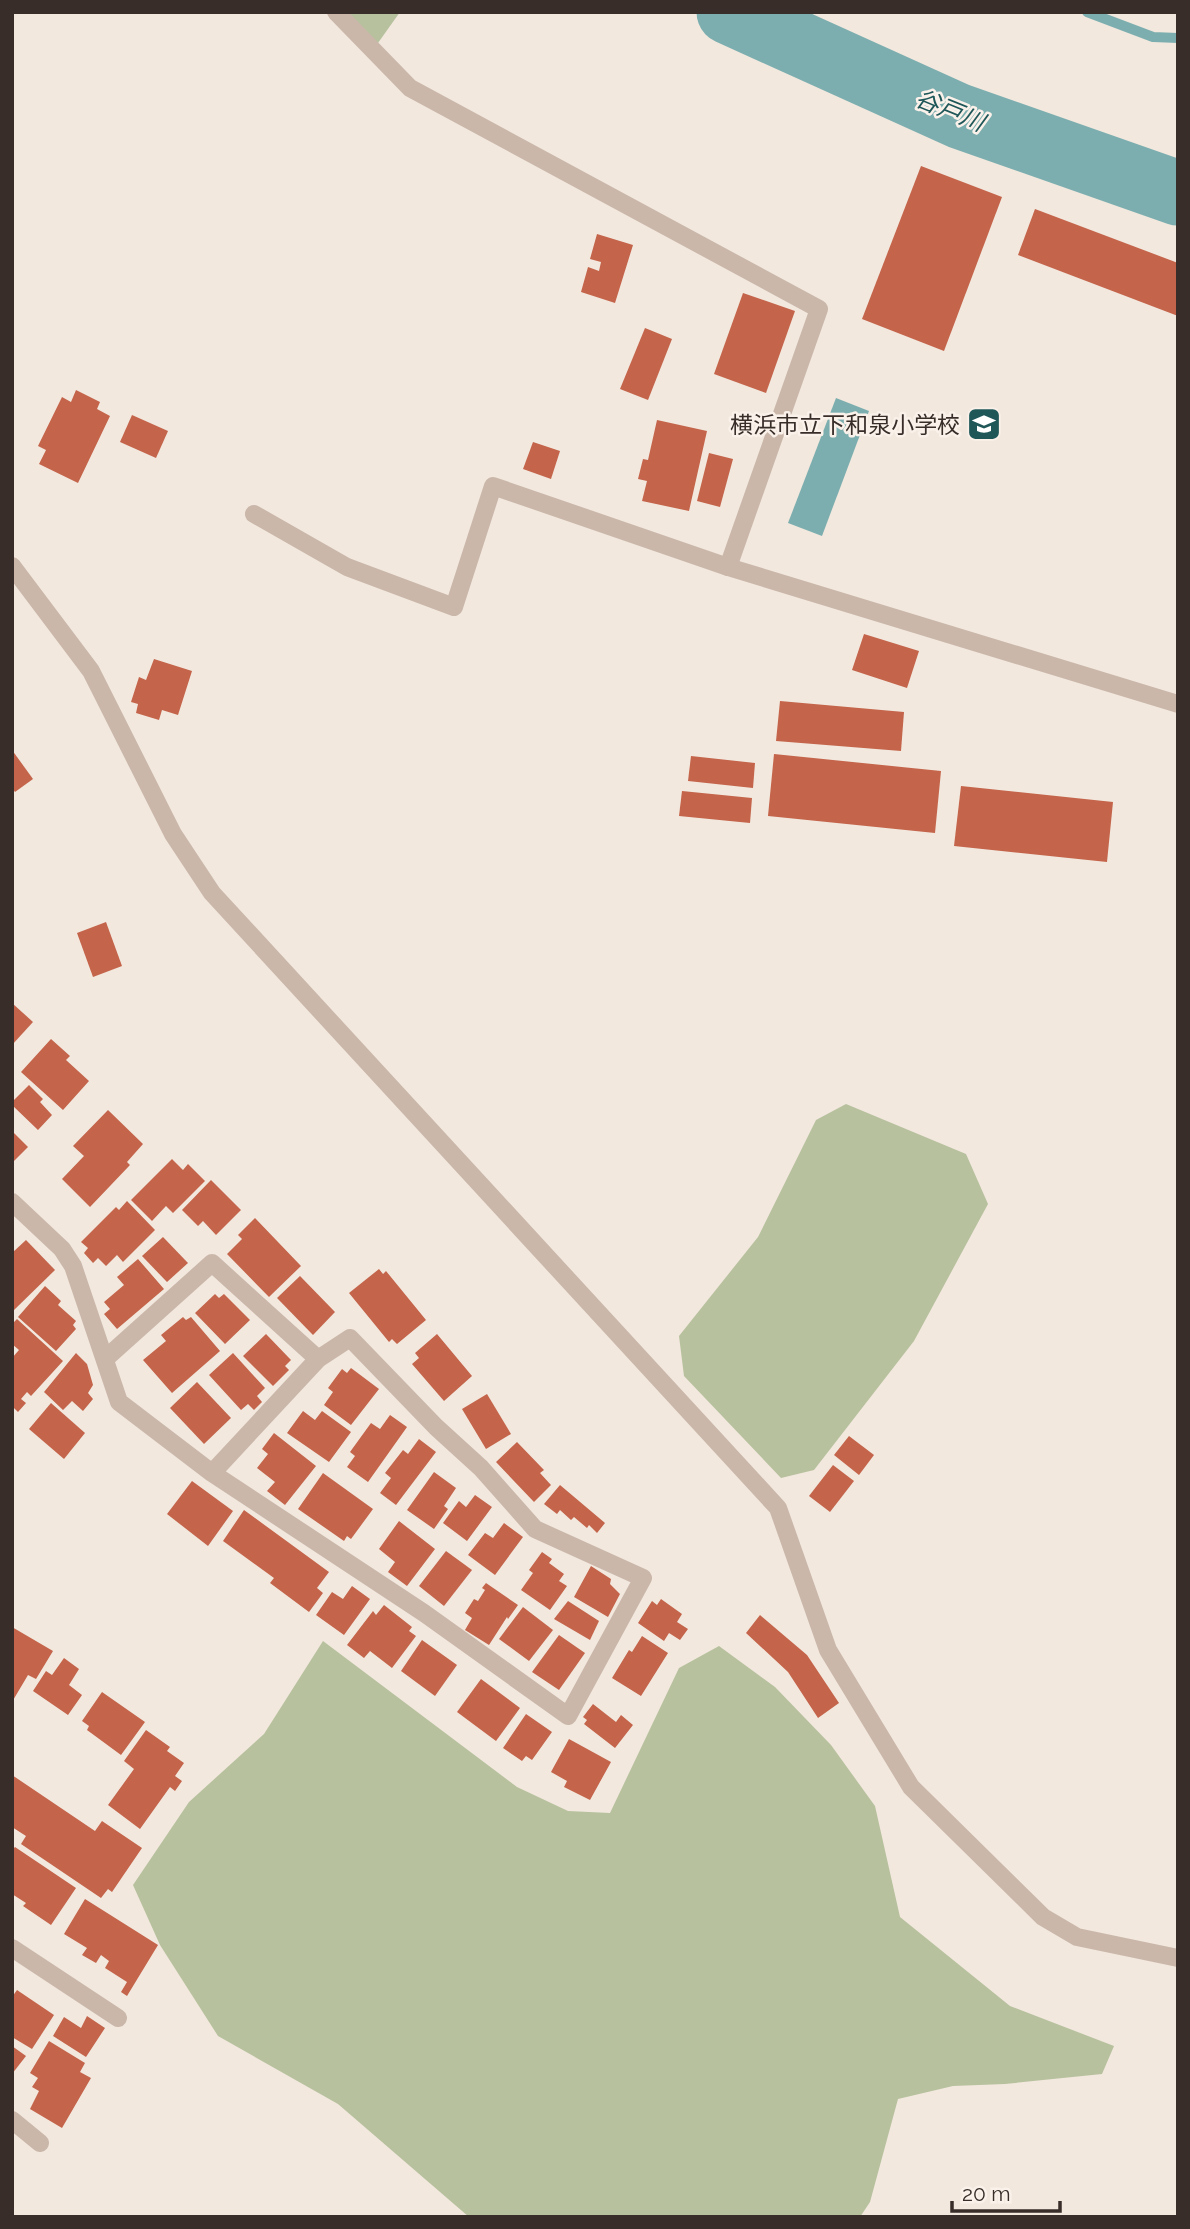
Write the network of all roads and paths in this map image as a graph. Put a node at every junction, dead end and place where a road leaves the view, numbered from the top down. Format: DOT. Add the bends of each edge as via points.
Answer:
graph roads {
  1 [pos="336,12"];
  2 [pos="254,514"];
  3 [pos="12,566"];
  4 [pos="729,567"];
  5 [pos="1178,704"];
  6 [pos="12,1202"];
  7 [pos="105,1359"];
  8 [pos="318,1359"];
  9 [pos="212,1473"];
  10 [pos="12,1948"];
  11 [pos="1178,1958"];
  12 [pos="118,2018"];
  13 [pos="12,2120"];
  14 [pos="40,2143"];
  1 -- 4 [label="street" via="410,88 819,309"];
  2 -- 4 [label="street" via="347,567 454,607 493,486"];
  3 -- 11 [label="street" via="91,671 173,834 212,893 778,1508 828,1650 911,1787 1043,1917 1077,1937"];
  4 -- 5 [label="street"];
  6 -- 7 [label="street" via="73,1266"];
  7 -- 8 [label="street" via="212,1263"];
  7 -- 9 [label="street" via="119,1402"];
  8 -- 9 [label="street"];
  8 -- 9 [label="street" via="350,1338 481,1468 535,1529 643,1578 568,1716 424,1613"];
  10 -- 12 [label="street"];
  13 -- 14 [label="street"];
}
